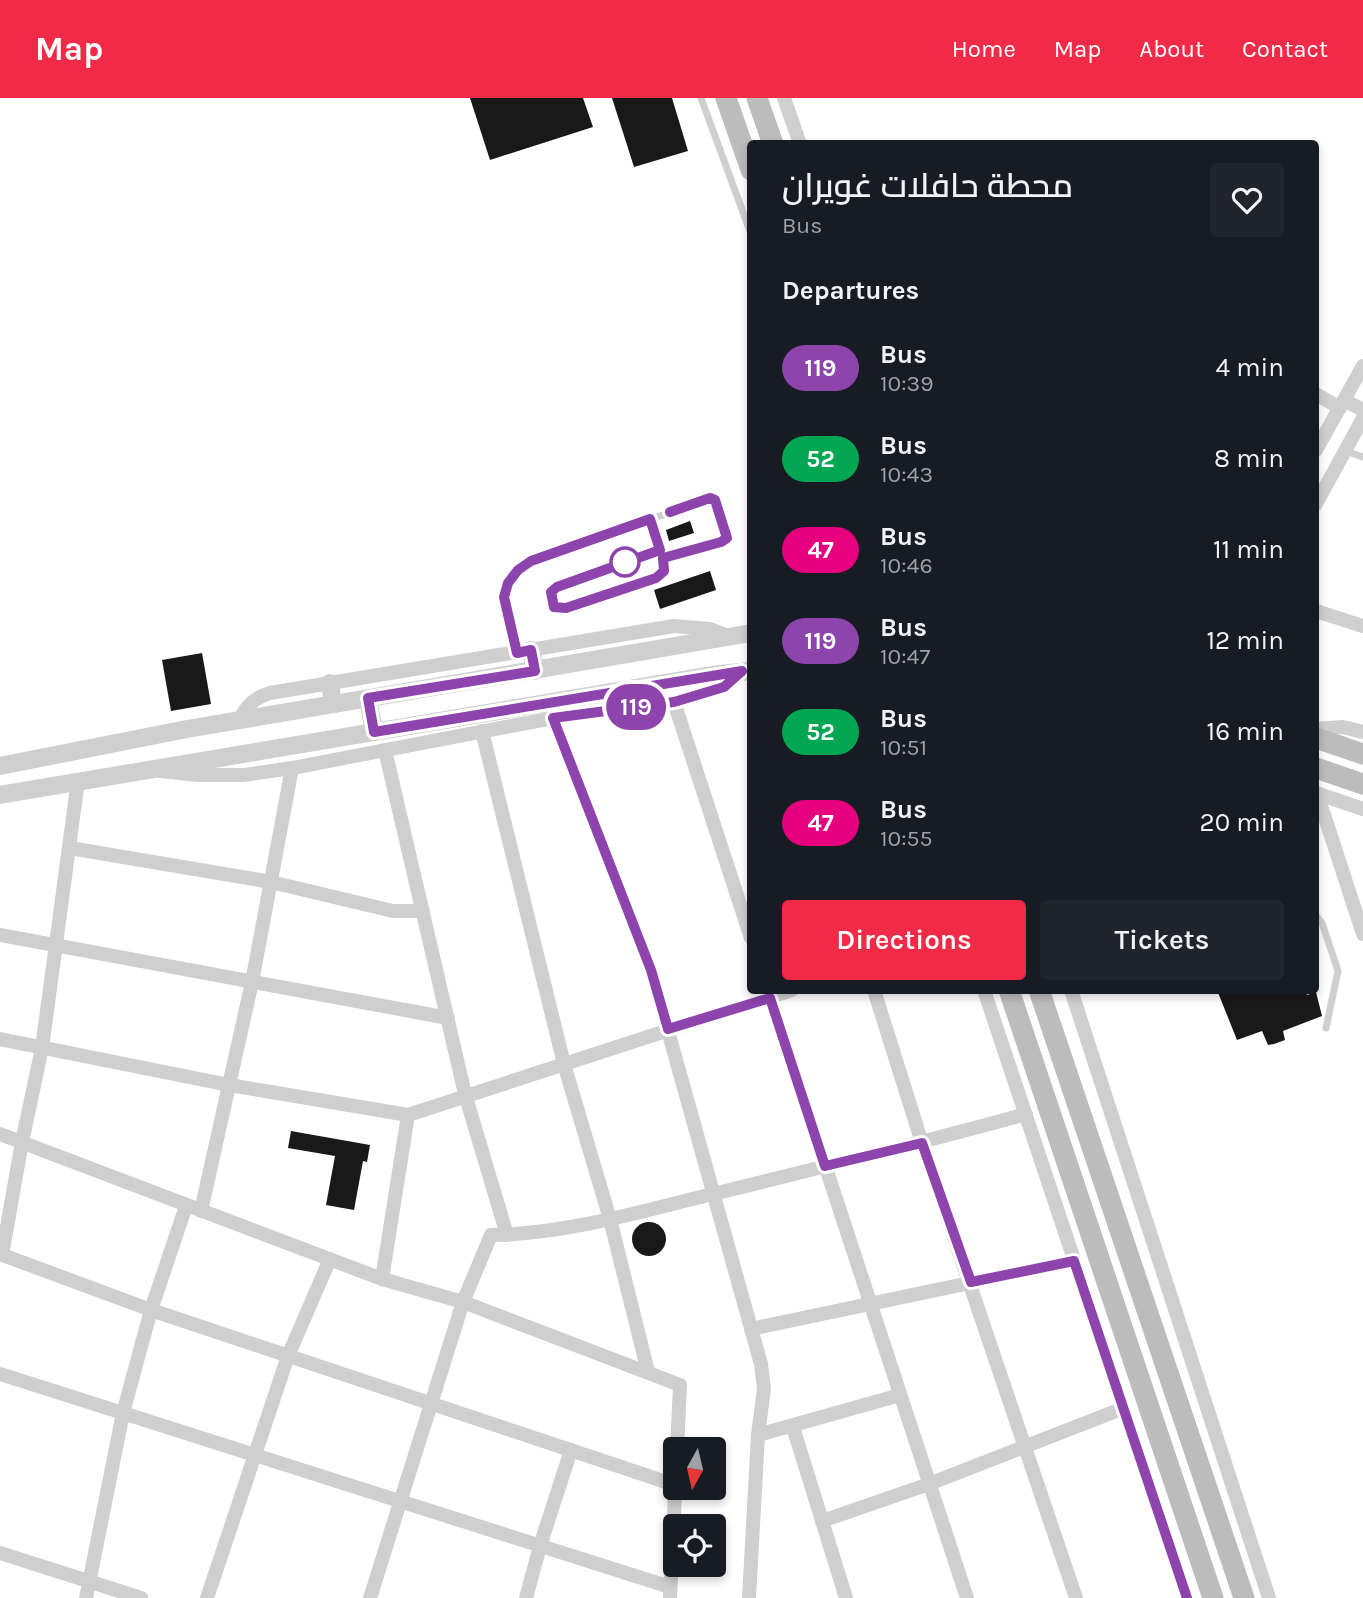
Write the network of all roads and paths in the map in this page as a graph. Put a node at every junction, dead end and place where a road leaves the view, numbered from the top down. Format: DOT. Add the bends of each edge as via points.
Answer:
graph roads {
  1 [pos="701,98"];
  2 [pos="726,98"];
  3 [pos="757,98"];
  4 [pos="785,98"];
  5 [pos="772,140"];
  6 [pos="799,140"];
  7 [pos="747,158"];
  8 [pos="747,223"];
  9 [pos="1363,366"];
  10 [pos="1319,395"];
  11 [pos="1342,404"];
  12 [pos="1363,410"];
  13 [pos="1363,418"];
  14 [pos="1319,445"];
  15 [pos="1345,451"];
  16 [pos="1363,457"];
  17 [pos="1319,499"];
  18 [pos="650,519"];
  19 [pos="660,550"];
  20 [pos="663,558"];
  21 [pos="1319,612"];
  22 [pos="1363,626"];
  23 [pos="747,635"];
  24 [pos="732,638"];
  25 [pos="524,651"];
  26 [pos="535,671"];
  27 [pos="746,671"];
  28 [pos="330,684"];
  29 [pos="368,698"];
  30 [pos="674,702"];
  31 [pos="333,704"];
  32 [pos="553,718"];
  33 [pos="239,720"];
  34 [pos="1319,729"];
  35 [pos="482,731"];
  36 [pos="374,732"];
  37 [pos="1363,732"];
  38 [pos="1319,739"];
  39 [pos="385,750"];
  40 [pos="1363,754"];
  41 [pos="0,766"];
  42 [pos="292,768"];
  43 [pos="146,769"];
  44 [pos="1319,769"];
  45 [pos="78,780"];
  46 [pos="0,783"];
  47 [pos="1363,784"];
  48 [pos="1319,794"];
  49 [pos="0,795"];
  50 [pos="1319,799"];
  51 [pos="1363,809"];
  52 [pos="70,848"];
  53 [pos="271,882"];
  54 [pos="423,911"];
  55 [pos="1319,919"];
  56 [pos="747,926"];
  57 [pos="1363,934"];
  58 [pos="0,935"];
  59 [pos="57,946"];
  60 [pos="252,982"];
  61 [pos="769,994"];
  62 [pos="875,994"];
  63 [pos="985,994"];
  64 [pos="1010,994"];
  65 [pos="1040,994"];
  66 [pos="1072,994"];
  67 [pos="447,1018"];
  68 [pos="1326,1028"];
  69 [pos="668,1029"];
  70 [pos="0,1039"];
  71 [pos="42,1048"];
  72 [pos="564,1065"];
  73 [pos="229,1085"];
  74 [pos="466,1094"];
  75 [pos="1026,1114"];
  76 [pos="408,1115"];
  77 [pos="0,1134"];
  78 [pos="22,1142"];
  79 [pos="922,1143"];
  80 [pos="825,1166"];
  81 [pos="714,1194"];
  82 [pos="186,1206"];
  83 [pos="201,1211"];
  84 [pos="610,1219"];
  85 [pos="507,1235"];
  86 [pos="1,1254"];
  87 [pos="330,1259"];
  88 [pos="1074,1261"];
  89 [pos="382,1279"];
  90 [pos="971,1282"];
  91 [pos="463,1302"];
  92 [pos="870,1304"];
  93 [pos="150,1310"];
  94 [pos="751,1329"];
  95 [pos="288,1356"];
  96 [pos="648,1372"];
  97 [pos="0,1374"];
  98 [pos="900,1395"];
  99 [pos="431,1404"];
  100 [pos="1124,1408"];
  101 [pos="123,1413"];
  102 [pos="793,1427"];
  103 [pos="758,1435"];
  104 [pos="678,1437"];
  105 [pos="1026,1447"];
  106 [pos="571,1450"];
  107 [pos="255,1455"];
  108 [pos="663,1481"];
  109 [pos="929,1484"];
  110 [pos="674,1500"];
  111 [pos="400,1502"];
  112 [pos="822,1521"];
  113 [pos="540,1546"];
  114 [pos="0,1553"];
  115 [pos="91,1580"];
  116 [pos="670,1592"];
  117 [pos="86,1598"];
  118 [pos="141,1598"];
  119 [pos="206,1598"];
  120 [pos="370,1598"];
  121 [pos="526,1598"];
  122 [pos="749,1598"];
  123 [pos="846,1598"];
  124 [pos="967,1598"];
  125 [pos="1076,1598"];
  126 [pos="1187,1598"];
  127 [pos="1213,1598"];
  128 [pos="1244,1598"];
  129 [pos="1269,1598"];
  1 -- 8 [label="lane"];
  2 -- 7 [label="main road"];
  3 -- 5 [label="main road"];
  4 -- 6 [label="street"];
  9 -- 11 [label="street"];
  10 -- 11 [label="street"];
  11 -- 12 [label="street"];
  11 -- 14 [label="street"];
  13 -- 15 [label="street"];
  15 -- 16 [label="lane"];
  15 -- 17 [label="street"];
  18 -- 19 [label="lane"];
  18 -- 20 [label="lane" via="710,498 720,509 727,534 724,541"];
  18 -- 25 [label="lane" via="531,561 518,570 504,597"];
  19 -- 20 [label="lane"];
  19 -- 20 [label="lane" via="557,587 551,592 554,607 566,608 656,578 664,571"];
  21 -- 22 [label="street"];
  23 -- 24 [label="street"];
  24 -- 25 [label="street" via="710,629 674,626"];
  24 -- 26 [label="street"];
  25 -- 26 [label="street"];
  25 -- 28 [label="street"];
  26 -- 29 [label="street"];
  27 -- 30 [label="street" via="724,687"];
  27 -- 36 [label="street"];
  28 -- 31 [label="street"];
  28 -- 33 [label="street" via="258,697"];
  29 -- 31 [label="street"];
  29 -- 36 [label="street"];
  30 -- 32 [label="street"];
  30 -- 56 [label="street"];
  31 -- 33 [label="street"];
  32 -- 35 [label="street"];
  32 -- 69 [label="street" via="651,970"];
  33 -- 41 [label="street"];
  34 -- 37 [label="street" via="1343,727"];
  35 -- 39 [label="street"];
  35 -- 72 [label="street"];
  36 -- 43 [label="street"];
  38 -- 40 [label="main road"];
  39 -- 42 [label="street"];
  39 -- 54 [label="street"];
  42 -- 43 [label="street" via="221,776"];
  42 -- 53 [label="street"];
  43 -- 45 [label="street"];
  44 -- 47 [label="main road"];
  45 -- 49 [label="street"];
  45 -- 52 [label="street"];
  46 -- 49 [label="street"];
  48 -- 51 [label="street"];
  50 -- 57 [label="street"];
  52 -- 53 [label="street"];
  52 -- 59 [label="street"];
  53 -- 54 [label="street" via="393,911"];
  53 -- 60 [label="street"];
  54 -- 67 [label="street"];
  55 -- 68 [label="lane" via="1338,971"];
  58 -- 59 [label="street"];
  59 -- 60 [label="street"];
  59 -- 71 [label="street"];
  60 -- 67 [label="street"];
  60 -- 73 [label="street"];
  61 -- 69 [label="street"];
  61 -- 80 [label="street"];
  62 -- 79 [label="street"];
  63 -- 75 [label="street"];
  64 -- 127 [label="main road"];
  65 -- 128 [label="main road"];
  66 -- 129 [label="street"];
  67 -- 74 [label="street"];
  69 -- 72 [label="street"];
  69 -- 81 [label="street"];
  70 -- 71 [label="street"];
  71 -- 73 [label="street"];
  71 -- 78 [label="street"];
  72 -- 74 [label="street"];
  72 -- 84 [label="street"];
  73 -- 76 [label="street"];
  73 -- 83 [label="street"];
  74 -- 76 [label="street"];
  74 -- 85 [label="street"];
  75 -- 79 [label="street"];
  75 -- 88 [label="street"];
  76 -- 89 [label="street"];
  77 -- 78 [label="street"];
  78 -- 82 [label="street"];
  78 -- 86 [label="street"];
  79 -- 80 [label="street"];
  79 -- 90 [label="street"];
  80 -- 81 [label="street"];
  80 -- 92 [label="street"];
  81 -- 84 [label="street"];
  81 -- 94 [label="street"];
  82 -- 83 [label="street"];
  82 -- 93 [label="street"];
  83 -- 87 [label="street"];
  84 -- 85 [label="street"];
  84 -- 96 [label="street"];
  85 -- 91 [label="street" via="491,1235"];
  86 -- 93 [label="street"];
  87 -- 89 [label="street"];
  87 -- 95 [label="street"];
  88 -- 90 [label="street"];
  88 -- 100 [label="street"];
  89 -- 91 [label="street"];
  90 -- 92 [label="street"];
  90 -- 105 [label="street"];
  91 -- 96 [label="street"];
  91 -- 99 [label="street"];
  92 -- 94 [label="street"];
  92 -- 98 [label="street"];
  93 -- 95 [label="street"];
  93 -- 101 [label="street"];
  94 -- 103 [label="street" via="764,1389"];
  95 -- 99 [label="street"];
  95 -- 107 [label="street"];
  96 -- 104 [label="street" via="680,1385"];
  97 -- 101 [label="street"];
  98 -- 102 [label="street"];
  98 -- 109 [label="street"];
  99 -- 106 [label="street"];
  99 -- 111 [label="street"];
  100 -- 105 [label="street"];
  100 -- 126 [label="street"];
  101 -- 107 [label="street"];
  101 -- 115 [label="street"];
  102 -- 103 [label="street"];
  102 -- 112 [label="street"];
  103 -- 122 [label="street"];
  105 -- 109 [label="street"];
  105 -- 125 [label="street"];
  106 -- 108 [label="street"];
  106 -- 113 [label="street"];
  107 -- 111 [label="street"];
  107 -- 119 [label="street"];
  109 -- 112 [label="street"];
  109 -- 124 [label="street"];
  110 -- 116 [label="street"];
  111 -- 113 [label="street"];
  111 -- 120 [label="street"];
  112 -- 123 [label="street"];
  113 -- 116 [label="street"];
  113 -- 121 [label="street"];
  114 -- 115 [label="street"];
  115 -- 117 [label="street"];
  115 -- 118 [label="street"];
}
